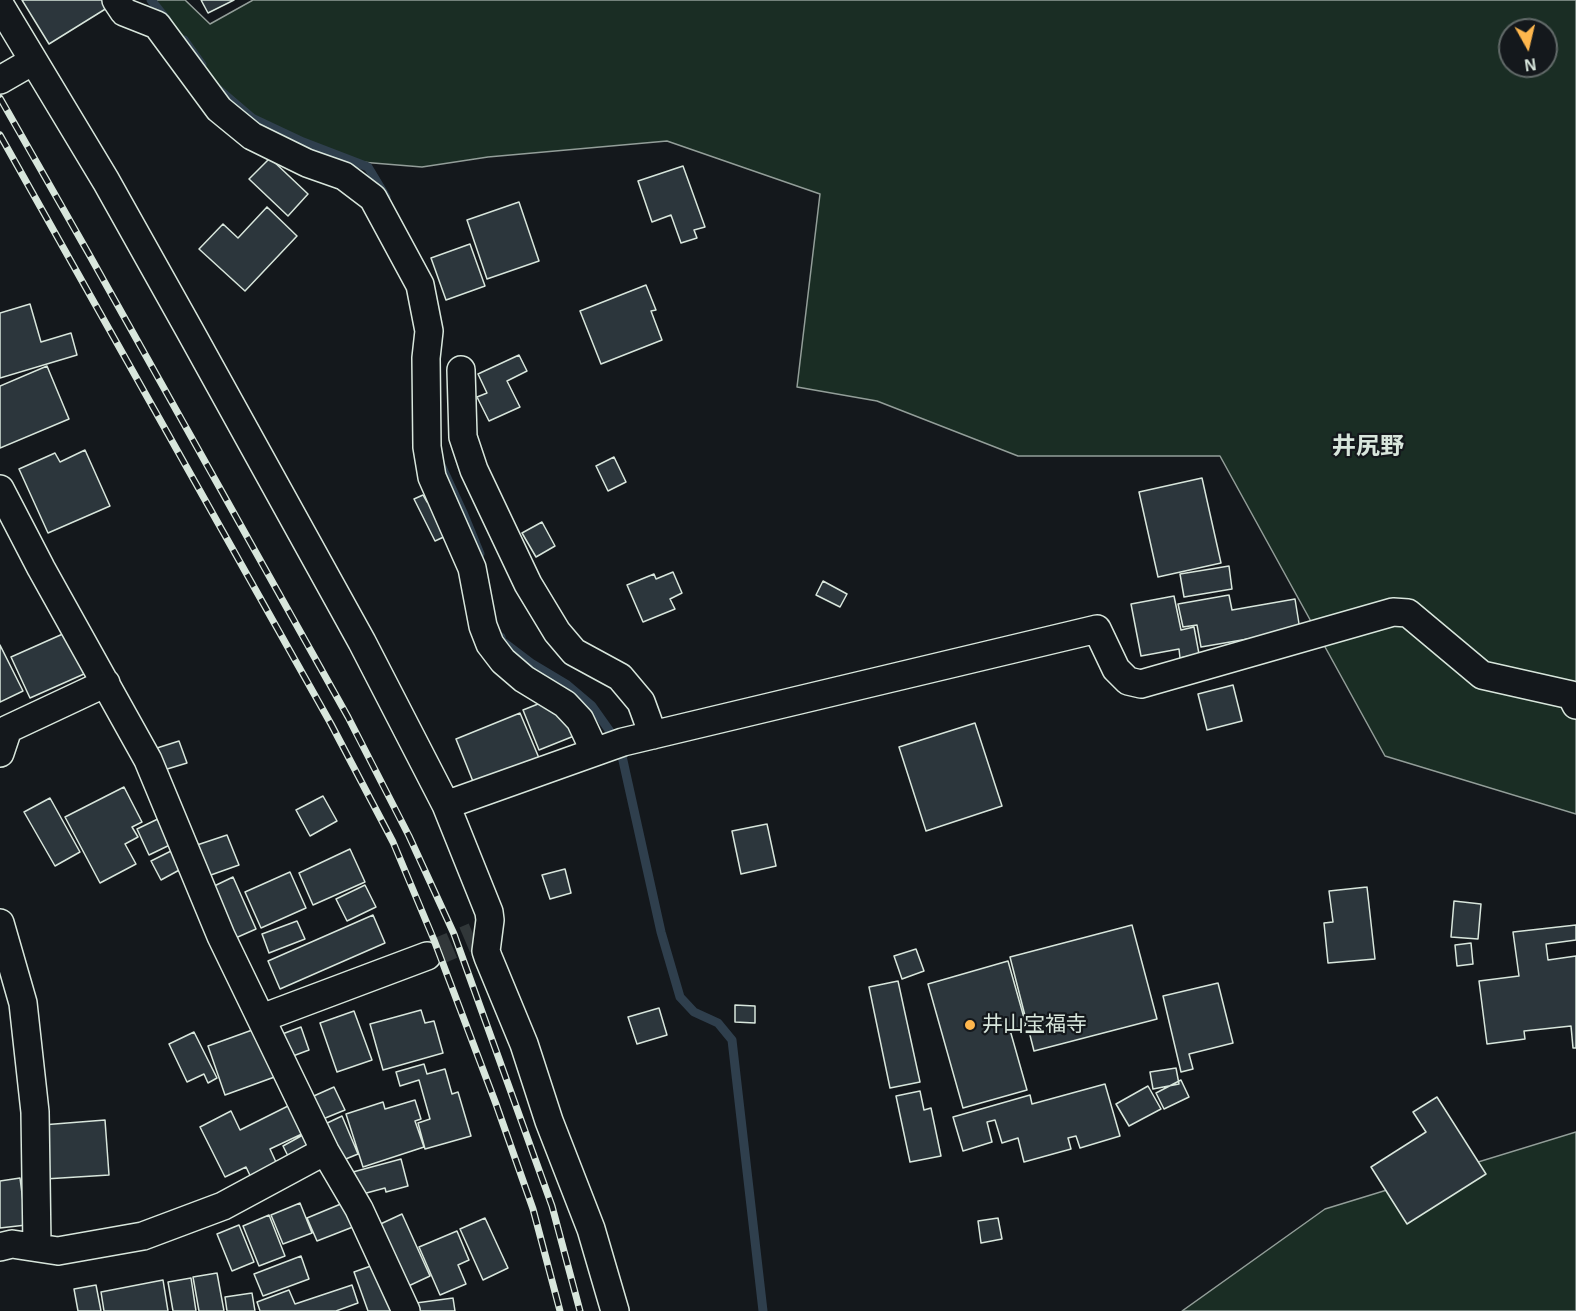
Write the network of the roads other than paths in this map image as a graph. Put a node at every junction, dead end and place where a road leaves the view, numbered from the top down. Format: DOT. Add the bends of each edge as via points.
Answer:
graph roads {
  1 [pos="116,0"];
  2 [pos="0,5"];
  3 [pos="33,61"];
  4 [pos="0,80"];
  5 [pos="461,370"];
  6 [pos="0,489"];
  7 [pos="106,683"];
  8 [pos="1576,705"];
  9 [pos="653,735"];
  10 [pos="610,747"];
  11 [pos="0,753"];
  12 [pos="446,805"];
  13 [pos="0,923"];
  14 [pos="427,956"];
  15 [pos="262,1018"];
  16 [pos="325,1150"];
  17 [pos="37,1246"];
  18 [pos="0,1247"];
  19 [pos="406,1311"];
  20 [pos="615,1311"];
  1 -- 10 [label="street" via="124,12 157,26 219,109 252,136 344,176 373,198 420,285 429,331 427,447 432,477 472,568 490,644 503,661 524,679 566,704"];
  2 -- 3 [label="street"];
  3 -- 4 [label="street"];
  3 -- 12 [label="street" via="106,181 207,362 362,642"];
  5 -- 9 [label="street" via="463,437 474,470 528,584 574,652 620,677 641,702"];
  6 -- 7 [label="street"];
  7 -- 11 [label="street" via="8,729"];
  7 -- 15 [label="street" via="148,760 221,936"];
  8 -- 9 [label="street" via="1571,695 1482,675 1408,613 1393,612 1141,684 1128,681 1116,669 1096,629"];
  9 -- 10 [label="street"];
  10 -- 12 [label="street"];
  12 -- 20 [label="street" via="489,912 490,920 481,934 488,957 591,1229"];
  13 -- 17 [label="street" via="23,1003 35,1112"];
  14 -- 15 [label="street"];
  15 -- 16 [label="street"];
  16 -- 17 [label="street" via="223,1206 143,1236 58,1251"];
  16 -- 19 [label="street"];
  17 -- 18 [label="street"];
}
